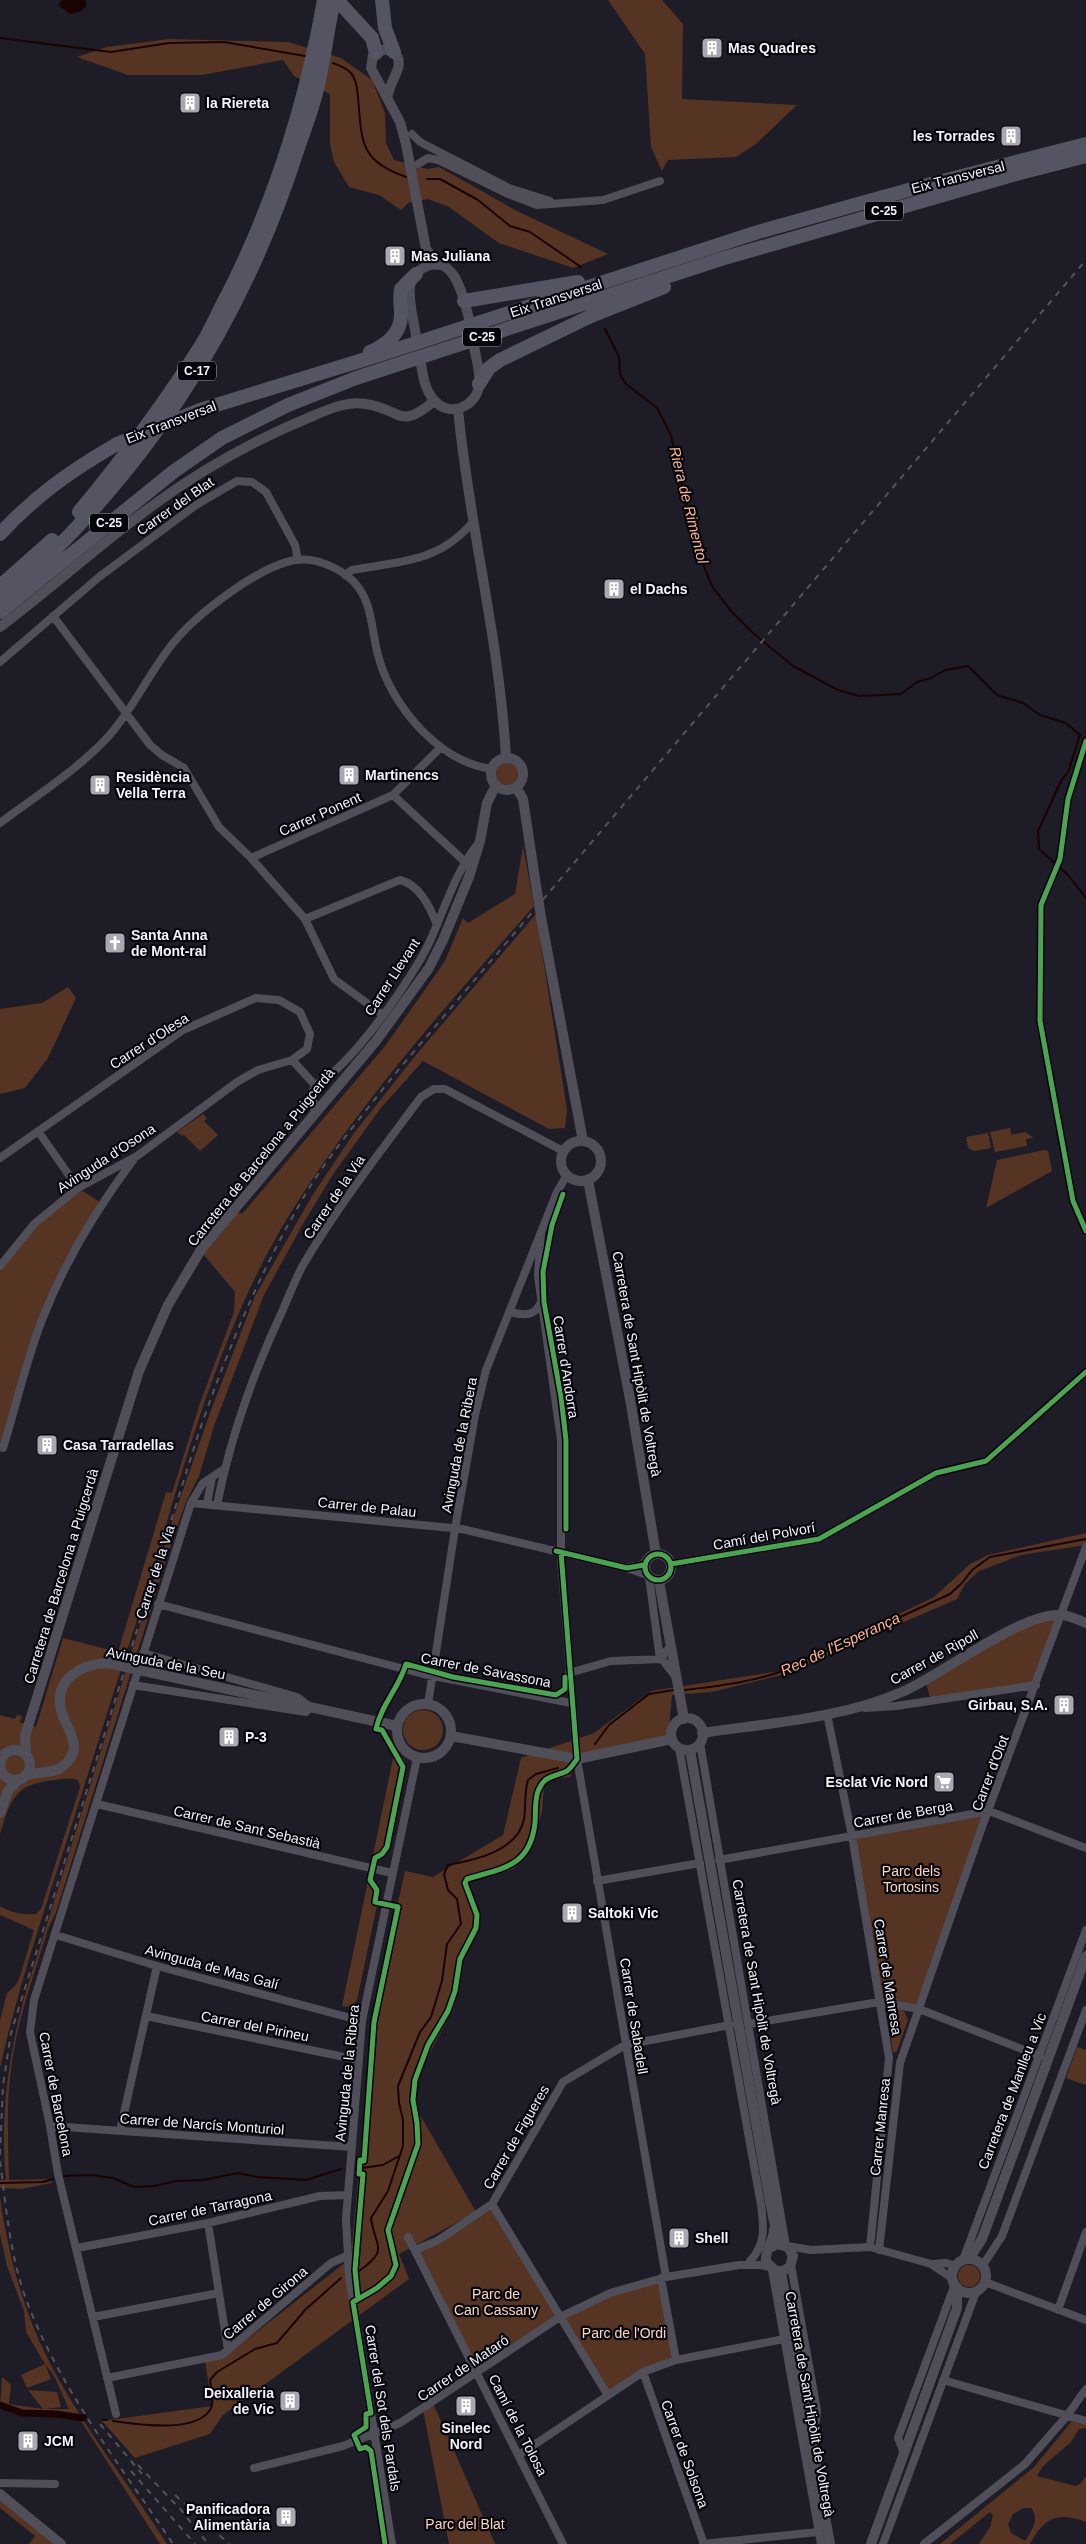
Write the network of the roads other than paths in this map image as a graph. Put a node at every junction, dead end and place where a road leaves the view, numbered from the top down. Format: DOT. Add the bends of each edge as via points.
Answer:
graph roads {
  1 [pos="382,0"];
  2 [pos="332,2"];
  3 [pos="376,52"];
  4 [pos="394,52"];
  5 [pos="377,76"];
  6 [pos="393,76"];
  7 [pos="311,92"];
  8 [pos="388,95"];
  9 [pos="412,134"];
  10 [pos="1086,144"];
  11 [pos="1086,156"];
  12 [pos="418,164"];
  13 [pos="660,181"];
  14 [pos="566,204"];
  15 [pos="426,249"];
  16 [pos="721,259"];
  17 [pos="664,262"];
  18 [pos="438,266"];
  19 [pos="418,272"];
  20 [pos="464,301"];
  21 [pos="469,320"];
  22 [pos="416,336"];
  23 [pos="474,346"];
  24 [pos="421,364"];
  25 [pos="320,374"];
  26 [pos="479,384"];
  27 [pos="434,401"];
  28 [pos="458,409"];
  29 [pos="473,522"];
  30 [pos="0,534"];
  31 [pos="298,560"];
  32 [pos="345,575"];
  33 [pos="0,586"];
  34 [pos="0,601"];
  35 [pos="0,612"];
  36 [pos="53,616"];
  37 [pos="0,627"];
  38 [pos="0,662"];
  39 [pos="126,712"];
  40 [pos="441,747"];
  41 [pos="506,758"];
  42 [pos="492,770"];
  43 [pos="496,785"];
  44 [pos="516,787"];
  45 [pos="393,795"];
  46 [pos="0,822"];
  47 [pos="480,841"];
  48 [pos="251,858"];
  49 [pos="464,861"];
  50 [pos="305,919"];
  51 [pos="437,924"];
  52 [pos="383,1015"];
  53 [pos="292,1060"];
  54 [pos="315,1085"];
  55 [pos="315,1112"];
  56 [pos="38,1131"];
  57 [pos="583,1141"];
  58 [pos="564,1151"];
  59 [pos="136,1156"];
  60 [pos="0,1158"];
  61 [pos="567,1175"];
  62 [pos="588,1180"];
  63 [pos="78,1188"];
  64 [pos="541,1233"];
  65 [pos="0,1266"];
  66 [pos="541,1302"];
  67 [pos="509,1312"];
  68 [pos="2,1448"];
  69 [pos="224,1469"];
  70 [pos="936,1473"];
  71 [pos="212,1478"];
  72 [pos="191,1503"];
  73 [pos="207,1504"];
  74 [pos="218,1504"];
  75 [pos="455,1529"];
  76 [pos="1086,1547"];
  77 [pos="561,1552"];
  78 [pos="656,1554"];
  79 [pos="670,1564"];
  80 [pos="650,1575"];
  81 [pos="158,1604"];
  82 [pos="1062,1615"];
  83 [pos="1086,1623"];
  84 [pos="671,1646"];
  85 [pos="143,1654"];
  86 [pos="661,1659"];
  87 [pos="138,1668"];
  88 [pos="569,1673"];
  89 [pos="432,1676"];
  90 [pos="133,1685"];
  91 [pos="1036,1685"];
  92 [pos="678,1686"];
  93 [pos="571,1703"];
  94 [pos="428,1704"];
  95 [pos="310,1706"];
  96 [pos="854,1709"];
  97 [pos="827,1714"];
  98 [pos="684,1719"];
  99 [pos="397,1726"];
  100 [pos="25,1736"];
  101 [pos="451,1736"];
  102 [pos="701,1738"];
  103 [pos="675,1744"];
  104 [pos="690,1750"];
  105 [pos="5,1755"];
  106 [pos="27,1758"];
  107 [pos="417,1758"];
  108 [pos="577,1760"];
  109 [pos="2,1771"];
  110 [pos="50,1771"];
  111 [pos="22,1777"];
  112 [pos="97,1804"];
  113 [pos="2,1807"];
  114 [pos="989,1811"];
  115 [pos="852,1836"];
  116 [pos="1086,1848"];
  117 [pos="719,1860"];
  118 [pos="700,1863"];
  119 [pos="392,1874"];
  120 [pos="598,1881"];
  121 [pos="1086,1930"];
  122 [pos="56,1935"];
  123 [pos="1086,1956"];
  124 [pos="157,1966"];
  125 [pos="879,2002"];
  126 [pos="918,2009"];
  127 [pos="1086,2010"];
  128 [pos="146,2016"];
  129 [pos="362,2021"];
  130 [pos="749,2024"];
  131 [pos="730,2025"];
  132 [pos="626,2044"];
  133 [pos="1040,2056"];
  134 [pos="359,2060"];
  135 [pos="50,2126"];
  136 [pos="120,2131"];
  137 [pos="352,2147"];
  138 [pos="348,2195"];
  139 [pos="492,2204"];
  140 [pos="761,2205"];
  141 [pos="208,2223"];
  142 [pos="774,2224"];
  143 [pos="1086,2232"];
  144 [pos="408,2237"];
  145 [pos="980,2244"];
  146 [pos="785,2246"];
  147 [pos="870,2247"];
  148 [pos="77,2248"];
  149 [pos="415,2250"];
  150 [pos="817,2250"];
  151 [pos="879,2250"];
  152 [pos="767,2252"];
  153 [pos="347,2256"];
  154 [pos="750,2261"];
  155 [pos="963,2262"];
  156 [pos="791,2264"];
  157 [pos="931,2264"];
  158 [pos="982,2264"];
  159 [pos="739,2265"];
  160 [pos="774,2270"];
  161 [pos="349,2276"];
  162 [pos="664,2277"];
  163 [pos="985,2282"];
  164 [pos="955,2283"];
  165 [pos="972,2292"];
  166 [pos="219,2293"];
  167 [pos="957,2308"];
  168 [pos="1058,2310"];
  169 [pos="92,2317"];
  170 [pos="560,2317"];
  171 [pos="1086,2320"];
  172 [pos="784,2339"];
  173 [pos="228,2350"];
  174 [pos="676,2360"];
  175 [pos="478,2372"];
  176 [pos="643,2372"];
  177 [pos="107,2378"];
  178 [pos="943,2380"];
  179 [pos="1086,2389"];
  180 [pos="607,2394"];
  181 [pos="116,2414"];
  182 [pos="1066,2417"];
  183 [pos="1086,2421"];
  184 [pos="809,2430"];
  185 [pos="374,2434"];
  186 [pos="904,2453"];
  187 [pos="519,2455"];
  188 [pos="254,2468"];
  189 [pos="0,2483"];
  190 [pos="55,2484"];
  191 [pos="0,2494"];
  192 [pos="824,2512"];
  193 [pos="818,2527"];
  194 [pos="61,2544"];
  195 [pos="392,2544"];
  196 [pos="564,2544"];
  197 [pos="704,2544"];
  198 [pos="821,2544"];
  199 [pos="830,2544"];
  200 [pos="871,2544"];
  201 [pos="883,2544"];
  202 [pos="924,2544"];
  1 -- 4 [label="highway" via="384,28"];
  2 -- 3 [label="highway" via="372,38"];
  2 -- 7 [label="highway, C-17"];
  3 -- 4 [label="street" via="384,49"];
  3 -- 5 [label="street" via="371,65"];
  4 -- 6 [label="street" via="400,65"];
  5 -- 6 [label="street"];
  5 -- 8 [label="street"];
  6 -- 8 [label="street"];
  7 -- 33 [label="highway, C-17" via="274,190 236,278 203,343 161,405 84,506 42,550"];
  7 -- 34 [label="highway, C-17" via="282,196 245,286 211,350 170,413 104,498 33,572"];
  8 -- 15 [label="street" via="406,144"];
  9 -- 14 [label="street" via="420,142 509,188 537,199"];
  10 -- 17 [label="highway, Eix Transversal / C-25" via="853,205"];
  11 -- 16 [label="highway, Eix Transversal / C-25"];
  12 -- 14 [label="street" via="428,158 438,160 537,205"];
  13 -- 14 [label="street" via="603,200"];
  15 -- 18 [label="street"];
  15 -- 19 [label="street"];
  16 -- 26 [label="highway" via="672,284 591,316 521,349 494,364"];
  16 -- 35 [label="highway, Eix Transversal / C-25" via="332,387 275,410 222,438 139,498"];
  17 -- 20 [label="highway" via="560,286"];
  17 -- 25 [label="highway, Eix Transversal / C-25"];
  18 -- 19 [label="street" via="426,266"];
  18 -- 20 [label="street" via="454,276"];
  19 -- 22 [label="street" via="410,291"];
  19 -- 25 [label="highway" via="401,289 401,320 391,339 378,349"];
  20 -- 21 [label="street"];
  23 -- 26 [label="street"];
  24 -- 27 [label="street" via="425,384"];
  25 -- 30 [label="highway, Eix Transversal / C-25, bridge" via="200,410 117,444 65,475 22,510"];
  26 -- 28 [label="street" via="471,402"];
  27 -- 28 [label="street" via="443,407"];
  27 -- 37 [label="street" via="418,413 405,417 367,404 340,406 240,450 149,509"];
  28 -- 29 [label="street"];
  29 -- 32 [label="street" via="462,535 440,551 423,558 352,570"];
  29 -- 41 [label="street" via="499,668"];
  31 -- 32 [label="street" via="323,563"];
  31 -- 36 [label="street, Carrer del Blat" via="295,545 266,492 252,482 237,481 196,505 99,577"];
  31 -- 39 [label="street" via="282,564 248,582 195,620 167,651"];
  32 -- 40 [label="street" via="365,598 377,654 386,678 412,718"];
  36 -- 38 [label="street, Carrer del Blat"];
  36 -- 39 [label="street"];
  39 -- 46 [label="street" via="92,752"];
  39 -- 48 [label="street" via="156,751 184,768 219,828"];
  40 -- 42 [label="street" via="467,764"];
  40 -- 45 [label="street, Carrer Ponent"];
  41 -- 42 [label="street"];
  41 -- 44 [label="street" via="516,761 522,768 522,781"];
  42 -- 43 [label="street"];
  43 -- 44 [label="street" via="505,790"];
  43 -- 47 [label="street, Carretera de Barcelona a Puigcerdà" via="487,803"];
  44 -- 57 [label="street, bridge" via="524,799 542,923"];
  45 -- 48 [label="street, Carrer Ponent"];
  45 -- 49 [label="street"];
  47 -- 49 [label="street, Carrer Llevant"];
  47 -- 55 [label="street, Carretera de Barcelona a Puigcerdà" via="469,878 429,968 376,1041"];
  48 -- 50 [label="street"];
  49 -- 51 [label="street, Carrer Llevant"];
  50 -- 51 [label="street" via="400,880 409,882 430,908"];
  50 -- 52 [label="street" via="334,979"];
  51 -- 52 [label="street, Carrer Llevant" via="418,964"];
  52 -- 54 [label="street, Carrer Llevant" via="328,1079"];
  53 -- 54 [label="street"];
  53 -- 56 [label="street, Carrer d'Olesa" via="307,1049 310,1034 300,1012 279,1000 256,998 183,1030"];
  53 -- 59 [label="street, Avinguda d'Osona" via="258,1070 237,1082"];
  54 -- 55 [label="street" via="312,1094"];
  55 -- 100 [label="street, Carretera de Barcelona a Puigcerdà" via="202,1248 168,1305 139,1371"];
  56 -- 60 [label="street, Carrer d'Olesa"];
  56 -- 63 [label="street"];
  57 -- 58 [label="street" via="570,1144"];
  57 -- 62 [label="street" via="595,1146 601,1158 598,1171"];
  58 -- 61 [label="street" via="562,1166"];
  58 -- 69 [label="street, Carrer de la Via" via="445,1089 434,1089 421,1097 343,1202 302,1267 267,1344"];
  59 -- 63 [label="street, Avinguda d'Osona"];
  59 -- 68 [label="street" via="114,1186 65,1269 41,1321"];
  61 -- 62 [label="street" via="577,1180"];
  61 -- 64 [label="street, Avinguda de la Ribera"];
  62 -- 78 [label="street, Carretera de Sant Hipòlit de Voltregà"];
  63 -- 65 [label="street, Avinguda d'Osona" via="34,1224"];
  64 -- 66 [label="street, Carrer d'Andorra" via="538,1276"];
  64 -- 67 [label="street, Avinguda de la Ribera"];
  66 -- 67 [label="street, Carrer d'Andorra" via="538,1310 528,1316"];
  66 -- 77 [label="street, Carrer d'Andorra" via="561,1440"];
  67 -- 75 [label="street, Avinguda de la Ribera" via="479,1397"];
  69 -- 71 [label="street, Carrer de la Via"];
  69 -- 74 [label="street, Carrer de la Via"];
  70 -- 79 [label="street, Camí del Polvorí" via="819,1539"];
  71 -- 72 [label="street, Carrer de la Via" via="203,1483"];
  71 -- 73 [label="street"];
  72 -- 73 [label="street, Carrer de Palau"];
  72 -- 81 [label="street, Carrer de la Via"];
  73 -- 74 [label="street, Carrer de Palau"];
  74 -- 75 [label="street, Carrer de Palau"];
  75 -- 77 [label="street, Carrer de Palau"];
  75 -- 89 [label="street, Avinguda de la Ribera"];
  76 -- 82 [label="street, Carrer d'Olot"];
  77 -- 80 [label="street, Carrer de Palau"];
  77 -- 88 [label="street, Carrer d'Andorra"];
  78 -- 79 [label="street" via="665,1556"];
  78 -- 80 [label="street" via="648,1558"];
  79 -- 80 [label="street" via="670,1573"];
  80 -- 84 [label="street"];
  80 -- 86 [label="street"];
  81 -- 85 [label="street, Carrer de la Via"];
  81 -- 89 [label="street, Carrer de Savassona"];
  82 -- 83 [label="street, Carrer de Ripoll"];
  82 -- 91 [label="street, Carrer d'Olot"];
  82 -- 96 [label="street, Carrer de Ripoll" via="1044,1616 1011,1630 902,1692"];
  84 -- 86 [label="street"];
  84 -- 92 [label="street"];
  85 -- 87 [label="street, Carrer de la Via"];
  85 -- 95 [label="street, Avinguda de la Seu" via="298,1697"];
  86 -- 88 [label="street" via="612,1661"];
  86 -- 92 [label="street"];
  87 -- 90 [label="street, Carrer de Barcelona"];
  88 -- 93 [label="street, Carrer d'Andorra"];
  89 -- 93 [label="street, Carrer de Savassona"];
  89 -- 94 [label="street, Avinguda de la Ribera"];
  90 -- 95 [label="street, Avinguda de la Seu" via="306,1712"];
  90 -- 112 [label="street, Carrer de Barcelona"];
  91 -- 96 [label="street" via="891,1707"];
  91 -- 114 [label="street, Carrer d'Olot"];
  92 -- 98 [label="street"];
  93 -- 108 [label="street, Carrer d'Andorra"];
  94 -- 99 [label="street" via="409,1708 401,1715"];
  94 -- 101 [label="street" via="440,1708 447,1716"];
  95 -- 99 [label="street, Avinguda de la Seu"];
  95 -- 110 [label="street, Avinguda de la Seu, bridge" via="108,1663 90,1664 75,1671 65,1684 60,1702 74,1746 63,1767"];
  96 -- 97 [label="street, Carrer de Ripoll"];
  97 -- 102 [label="street, Carrer de Ripoll"];
  97 -- 115 [label="street, Carrer de Manresa"];
  98 -- 102 [label="street" via="695,1721"];
  98 -- 103 [label="street" via="673,1727"];
  99 -- 107 [label="street" via="401,1746"];
  100 -- 105 [label="street, Carretera de Barcelona a Puigcerdà"];
  100 -- 106 [label="street, Carretera de Barcelona a Puigcerdà"];
  101 -- 107 [label="street" via="448,1744 435,1756"];
  101 -- 108 [label="street"];
  102 -- 104 [label="street"];
  102 -- 117 [label="street, Carretera de Sant Hipòlit de Voltregà"];
  103 -- 104 [label="street"];
  103 -- 108 [label="street"];
  103 -- 118 [label="street, Carretera de Sant Hipòlit de Voltregà"];
  104 -- 142 [label="street, Carretera de Sant Hipòlit de Voltregà"];
  105 -- 106 [label="street" via="19,1751"];
  105 -- 109 [label="street"];
  106 -- 110 [label="street"];
  106 -- 111 [label="street" via="29,1768"];
  107 -- 119 [label="street, Avinguda de la Ribera"];
  108 -- 120 [label="street, Carrer de Sabadell"];
  109 -- 111 [label="street" via="10,1779"];
  109 -- 113 [label="street"];
  110 -- 111 [label="street, Avinguda de la Seu"];
  111 -- 113 [label="street" via="12,1785"];
  112 -- 119 [label="street, Carrer de Sant Sebastià"];
  112 -- 122 [label="street, Carrer de Barcelona"];
  114 -- 115 [label="street, Carrer de Berga"];
  114 -- 116 [label="street"];
  114 -- 126 [label="street, Carrer d'Olot"];
  115 -- 117 [label="street, Carrer de Berga"];
  115 -- 125 [label="street, Carrer de Manresa"];
  117 -- 130 [label="street, Carretera de Sant Hipòlit de Voltregà"];
  118 -- 120 [label="street"];
  118 -- 131 [label="street, Carretera de Sant Hipòlit de Voltregà"];
  119 -- 129 [label="street, Avinguda de la Ribera"];
  120 -- 132 [label="street, Carrer de Sabadell"];
  121 -- 133 [label="street, Carretera de Manlleu a Vic"];
  122 -- 124 [label="street, Avinguda de Mas Galí"];
  122 -- 135 [label="street, Carrer de Barcelona" via="34,2000 30,2032"];
  123 -- 145 [label="street, Carretera de Manlleu a Vic"];
  124 -- 128 [label="street"];
  124 -- 129 [label="street, Avinguda de Mas Galí"];
  125 -- 126 [label="street"];
  125 -- 130 [label="street"];
  125 -- 147 [label="street, Carrer de Manresa" via="889,2058"];
  126 -- 133 [label="street"];
  126 -- 151 [label="street, Carrer Manresa" via="900,2063"];
  127 -- 158 [label="street" via="1002,2236"];
  128 -- 134 [label="street, Carrer del Pirineu"];
  128 -- 136 [label="street"];
  129 -- 134 [label="street, Avinguda de la Ribera"];
  130 -- 146 [label="street, Carretera de Sant Hipòlit de Voltregà"];
  131 -- 132 [label="street, Carrer de Figueres"];
  131 -- 140 [label="street, Carretera de Sant Hipòlit de Voltregà"];
  132 -- 139 [label="street, Carrer de Figueres" via="563,2082"];
  132 -- 162 [label="street, Carrer de Sabadell"];
  133 -- 155 [label="street, Carretera de Manlleu a Vic"];
  134 -- 137 [label="street, Avinguda de la Ribera"];
  135 -- 136 [label="street, Carrer de Narcís Monturiol"];
  135 -- 148 [label="street, Carrer de Barcelona" via="58,2174"];
  136 -- 137 [label="street, Carrer de Narcís Monturiol"];
  137 -- 138 [label="street, Avinguda de la Ribera"];
  138 -- 141 [label="street, Carrer de Tarragona" via="320,2196"];
  138 -- 153 [label="street, Avinguda de la Ribera"];
  139 -- 149 [label="street, Carrer de Figueres" via="436,2241"];
  139 -- 170 [label="street"];
  140 -- 142 [label="street, Carretera de Sant Hipòlit de Voltregà"];
  140 -- 154 [label="street, Carretera de Sant Hipòlit de Voltregà" via="763,2238 760,2249"];
  141 -- 148 [label="street, Carrer de Tarragona"];
  141 -- 166 [label="street"];
  142 -- 146 [label="street, Carretera de Sant Hipòlit de Voltregà"];
  142 -- 152 [label="street, Carretera de Sant Hipòlit de Voltregà" via="774,2236"];
  143 -- 168 [label="street"];
  144 -- 149 [label="street, Camí de la Tolosa"];
  145 -- 155 [label="street, Carretera de Manlleu a Vic"];
  145 -- 158 [label="street, Carretera de Manlleu a Vic"];
  146 -- 150 [label="street"];
  146 -- 152 [label="street" via="777,2244"];
  146 -- 156 [label="street" via="792,2254"];
  147 -- 150 [label="street"];
  147 -- 151 [label="street"];
  148 -- 169 [label="street, Carrer de Barcelona"];
  149 -- 175 [label="street, Camí de la Tolosa"];
  150 -- 156 [label="street"];
  151 -- 157 [label="street"];
  152 -- 154 [label="street, Carrer de Mataró"];
  152 -- 160 [label="street"];
  153 -- 161 [label="street, Avinguda de la Ribera"];
  153 -- 173 [label="street, Carrer de Girona" via="331,2263"];
  154 -- 159 [label="street, Carrer de Mataró"];
  155 -- 157 [label="street"];
  155 -- 158 [label="street"];
  155 -- 164 [label="street"];
  156 -- 160 [label="street"];
  156 -- 184 [label="street, Carretera de Sant Hipòlit de Voltregà" via="817,2410 816,2422"];
  157 -- 164 [label="street"];
  158 -- 163 [label="street"];
  159 -- 160 [label="street, Carrer de Mataró" via="755,2264"];
  159 -- 162 [label="street, Carrer de Mataró"];
  160 -- 172 [label="street, Carretera de Sant Hipòlit de Voltregà"];
  160 -- 184 [label="street, Carretera de Sant Hipòlit de Voltregà"];
  161 -- 185 [label="street, Carrer del Sot dels Pardals"];
  162 -- 170 [label="street, Carrer de Mataró" via="610,2293"];
  162 -- 174 [label="street, Carrer de Sabadell"];
  163 -- 165 [label="street"];
  163 -- 168 [label="street"];
  164 -- 165 [label="street"];
  164 -- 167 [label="street"];
  164 -- 186 [label="street" via="898,2438"];
  165 -- 167 [label="street"];
  165 -- 178 [label="street"];
  166 -- 169 [label="street"];
  166 -- 173 [label="street"];
  167 -- 186 [label="street"];
  168 -- 171 [label="street"];
  169 -- 177 [label="street, Carrer de Barcelona"];
  170 -- 175 [label="street, Carrer de Mataró"];
  170 -- 180 [label="street"];
  172 -- 174 [label="street"];
  172 -- 193 [label="street, Carretera de Sant Hipòlit de Voltregà"];
  173 -- 177 [label="street, Carrer de Girona" via="222,2355"];
  174 -- 176 [label="street"];
  175 -- 185 [label="street, Carrer de Mataró" via="423,2410"];
  175 -- 187 [label="street, Camí de la Tolosa"];
  176 -- 180 [label="street"];
  176 -- 197 [label="street, Carrer de Solsona"];
  177 -- 181 [label="street, Carrer de Barcelona"];
  178 -- 182 [label="street"];
  178 -- 201 [label="street"];
  179 -- 182 [label="street"];
  180 -- 187 [label="street"];
  182 -- 183 [label="street"];
  182 -- 202 [label="street" via="1025,2464"];
  184 -- 192 [label="street, Carretera de Sant Hipòlit de Voltregà"];
  185 -- 188 [label="street, Carrer de Mataró" via="324,2452"];
  185 -- 195 [label="street, Carrer del Sot dels Pardals"];
  186 -- 200 [label="street"];
  187 -- 196 [label="street, Camí de la Tolosa"];
  189 -- 190 [label="street"];
  191 -- 194 [label="street"];
  192 -- 193 [label="street"];
  192 -- 199 [label="street, Carretera de Sant Hipòlit de Voltregà"];
  193 -- 197 [label="street"];
  193 -- 198 [label="street, Carretera de Sant Hipòlit de Voltregà"];
}
